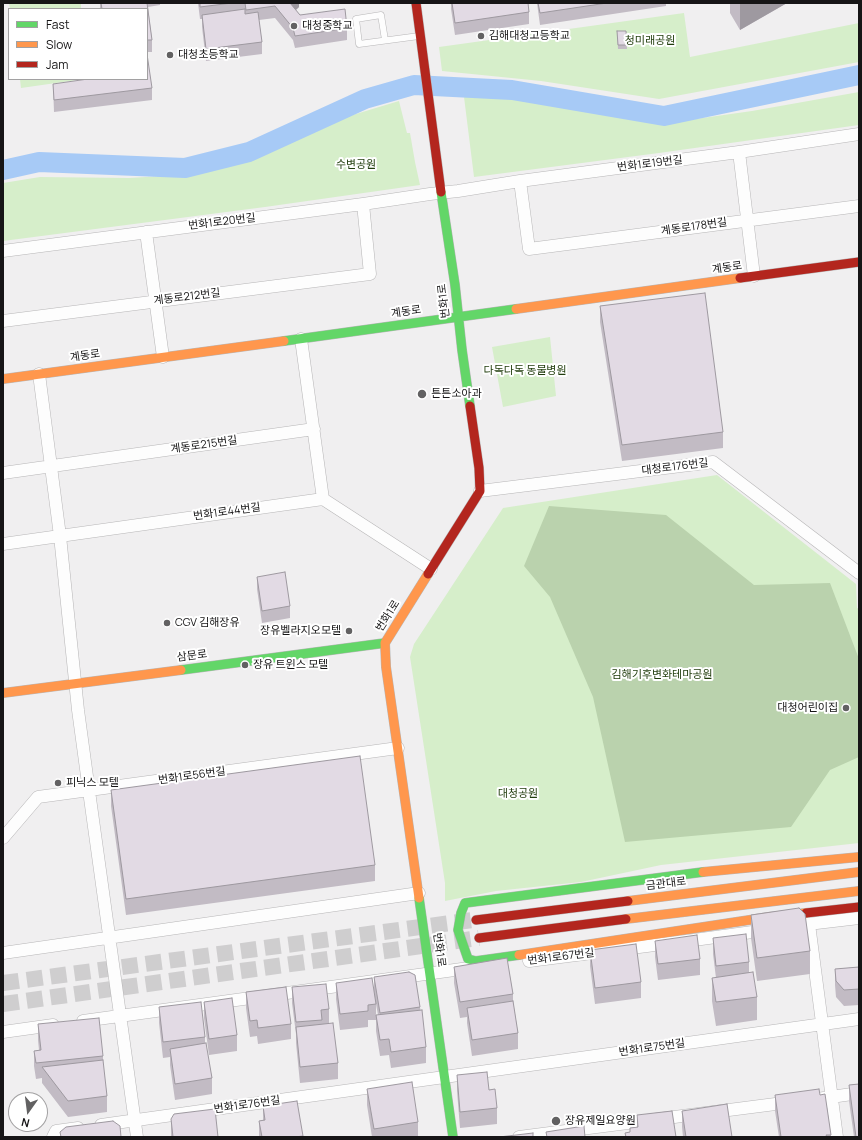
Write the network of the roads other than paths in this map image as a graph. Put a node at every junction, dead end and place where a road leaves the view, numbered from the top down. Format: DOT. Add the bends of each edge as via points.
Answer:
graph roads {
  1 [pos="416,3"];
  2 [pos="421,39"];
  3 [pos="385,40"];
  4 [pos="859,134"];
  5 [pos="739,152"];
  6 [pos="520,181"];
  7 [pos="441,193"];
  8 [pos="363,204"];
  9 [pos="859,206"];
  10 [pos="746,220"];
  11 [pos="146,232"];
  12 [pos="3,251"];
  13 [pos="859,262"];
  14 [pos="754,276"];
  15 [pos="156,301"];
  16 [pos="458,317"];
  17 [pos="3,322"];
  18 [pos="301,338"];
  19 [pos="163,357"];
  20 [pos="39,374"];
  21 [pos="3,379"];
  22 [pos="314,429"];
  23 [pos="50,467"];
  24 [pos="3,473"];
  25 [pos="480,491"];
  26 [pos="323,498"];
  27 [pos="60,536"];
  28 [pos="3,544"];
  29 [pos="431,569"];
  30 [pos="859,573"];
  31 [pos="385,643"];
  32 [pos="76,683"];
  33 [pos="3,693"];
  34 [pos="398,748"];
  35 [pos="89,791"];
  36 [pos="3,838"];
  37 [pos="859,857"];
  38 [pos="859,862"];
  39 [pos="859,872"];
  40 [pos="804,879"];
  41 [pos="859,891"];
  42 [pos="419,893"];
  43 [pos="819,895"];
  44 [pos="859,895"];
  45 [pos="859,907"];
  46 [pos="859,918"];
  47 [pos="476,920"];
  48 [pos="808,924"];
  49 [pos="109,938"];
  50 [pos="479,938"];
  51 [pos="3,953"];
  52 [pos="430,973"];
  53 [pos="120,1016"];
  54 [pos="859,1019"];
  55 [pos="821,1024"];
  56 [pos="3,1032"];
  57 [pos="444,1078"];
  58 [pos="859,1093"];
  59 [pos="831,1097"];
  60 [pos="134,1120"];
  61 [pos="54,1137"];
  62 [pos="137,1137"];
  63 [pos="453,1137"];
  64 [pos="519,1137"];
  65 [pos="837,1137"];
  1 -- 2 [label="street"];
  2 -- 3 [label="lane"];
  2 -- 7 [label="street, 번화1로"];
  3 -- 3 [label="lane" via="360,44 356,19 382,15"];
  4 -- 5 [label="street, 번화1로19번길"];
  5 -- 6 [label="street, 번화1로19번길"];
  5 -- 10 [label="street"];
  6 -- 7 [label="street, 번화1로19번길"];
  6 -- 10 [label="street, 계동로178번길" via="529,249"];
  7 -- 8 [label="street, 번화1로20번길"];
  7 -- 16 [label="street, 번화1로"];
  8 -- 11 [label="street, 번화1로20번길"];
  8 -- 15 [label="street, 계동로212번길" via="370,274"];
  9 -- 10 [label="street, 계동로178번길"];
  10 -- 14 [label="street"];
  11 -- 12 [label="street, 번화1로20번길"];
  11 -- 15 [label="street"];
  13 -- 14 [label="street, 계동로"];
  14 -- 16 [label="street, 계동로"];
  15 -- 17 [label="street, 계동로212번길"];
  15 -- 19 [label="street"];
  16 -- 18 [label="street, 계동로"];
  16 -- 25 [label="street, 번화1로"];
  18 -- 19 [label="street, 계동로"];
  18 -- 22 [label="street"];
  19 -- 20 [label="street, 계동로"];
  20 -- 21 [label="street, 계동로"];
  20 -- 23 [label="street"];
  22 -- 23 [label="street, 계동로215번길"];
  22 -- 26 [label="street"];
  23 -- 24 [label="street, 계동로215번길"];
  23 -- 27 [label="street"];
  25 -- 29 [label="street, 번화1로"];
  25 -- 30 [label="street, 대청로176번길" via="713,462"];
  26 -- 27 [label="street, 번화1로44번길"];
  26 -- 29 [label="street"];
  27 -- 28 [label="street, 번화1로44번길"];
  27 -- 32 [label="street"];
  29 -- 31 [label="street, 번화1로"];
  31 -- 32 [label="street, 삼문로"];
  31 -- 34 [label="street, 번화1로"];
  32 -- 33 [label="street, 삼문로"];
  32 -- 35 [label="street"];
  34 -- 35 [label="street, 번화1로56번길"];
  34 -- 42 [label="street, 번화1로"];
  35 -- 36 [label="street, 번화1로56번길" via="38,797"];
  35 -- 49 [label="street"];
  37 -- 45 [label="street" via="713,871 465,903 458,930 468,959 476,961 768,916"];
  38 -- 40 [label="street"];
  39 -- 40 [label="street, 금관대로"];
  40 -- 47 [label="street, 금관대로"];
  41 -- 43 [label="street"];
  42 -- 49 [label="street"];
  42 -- 52 [label="street, 번화1로"];
  43 -- 44 [label="street"];
  43 -- 50 [label="street"];
  46 -- 48 [label="street, 번화1로67번길"];
  48 -- 52 [label="street, 번화1로67번길"];
  48 -- 55 [label="street"];
  49 -- 51 [label="street"];
  49 -- 53 [label="street"];
  52 -- 53 [label="street, 번화1로67번길"];
  52 -- 57 [label="street, 번화1로"];
  53 -- 56 [label="street, 번화1로67번길"];
  53 -- 60 [label="street"];
  54 -- 55 [label="street, 번화1로75번길"];
  55 -- 57 [label="street, 번화1로75번길"];
  55 -- 59 [label="street"];
  57 -- 60 [label="street, 번화1로76번길"];
  57 -- 63 [label="street, 번화1로"];
  58 -- 59 [label="street"];
  59 -- 64 [label="street"];
  59 -- 65 [label="street"];
  60 -- 61 [label="street, 번화1로76번길" via="56,1131"];
  60 -- 62 [label="street"];
}
